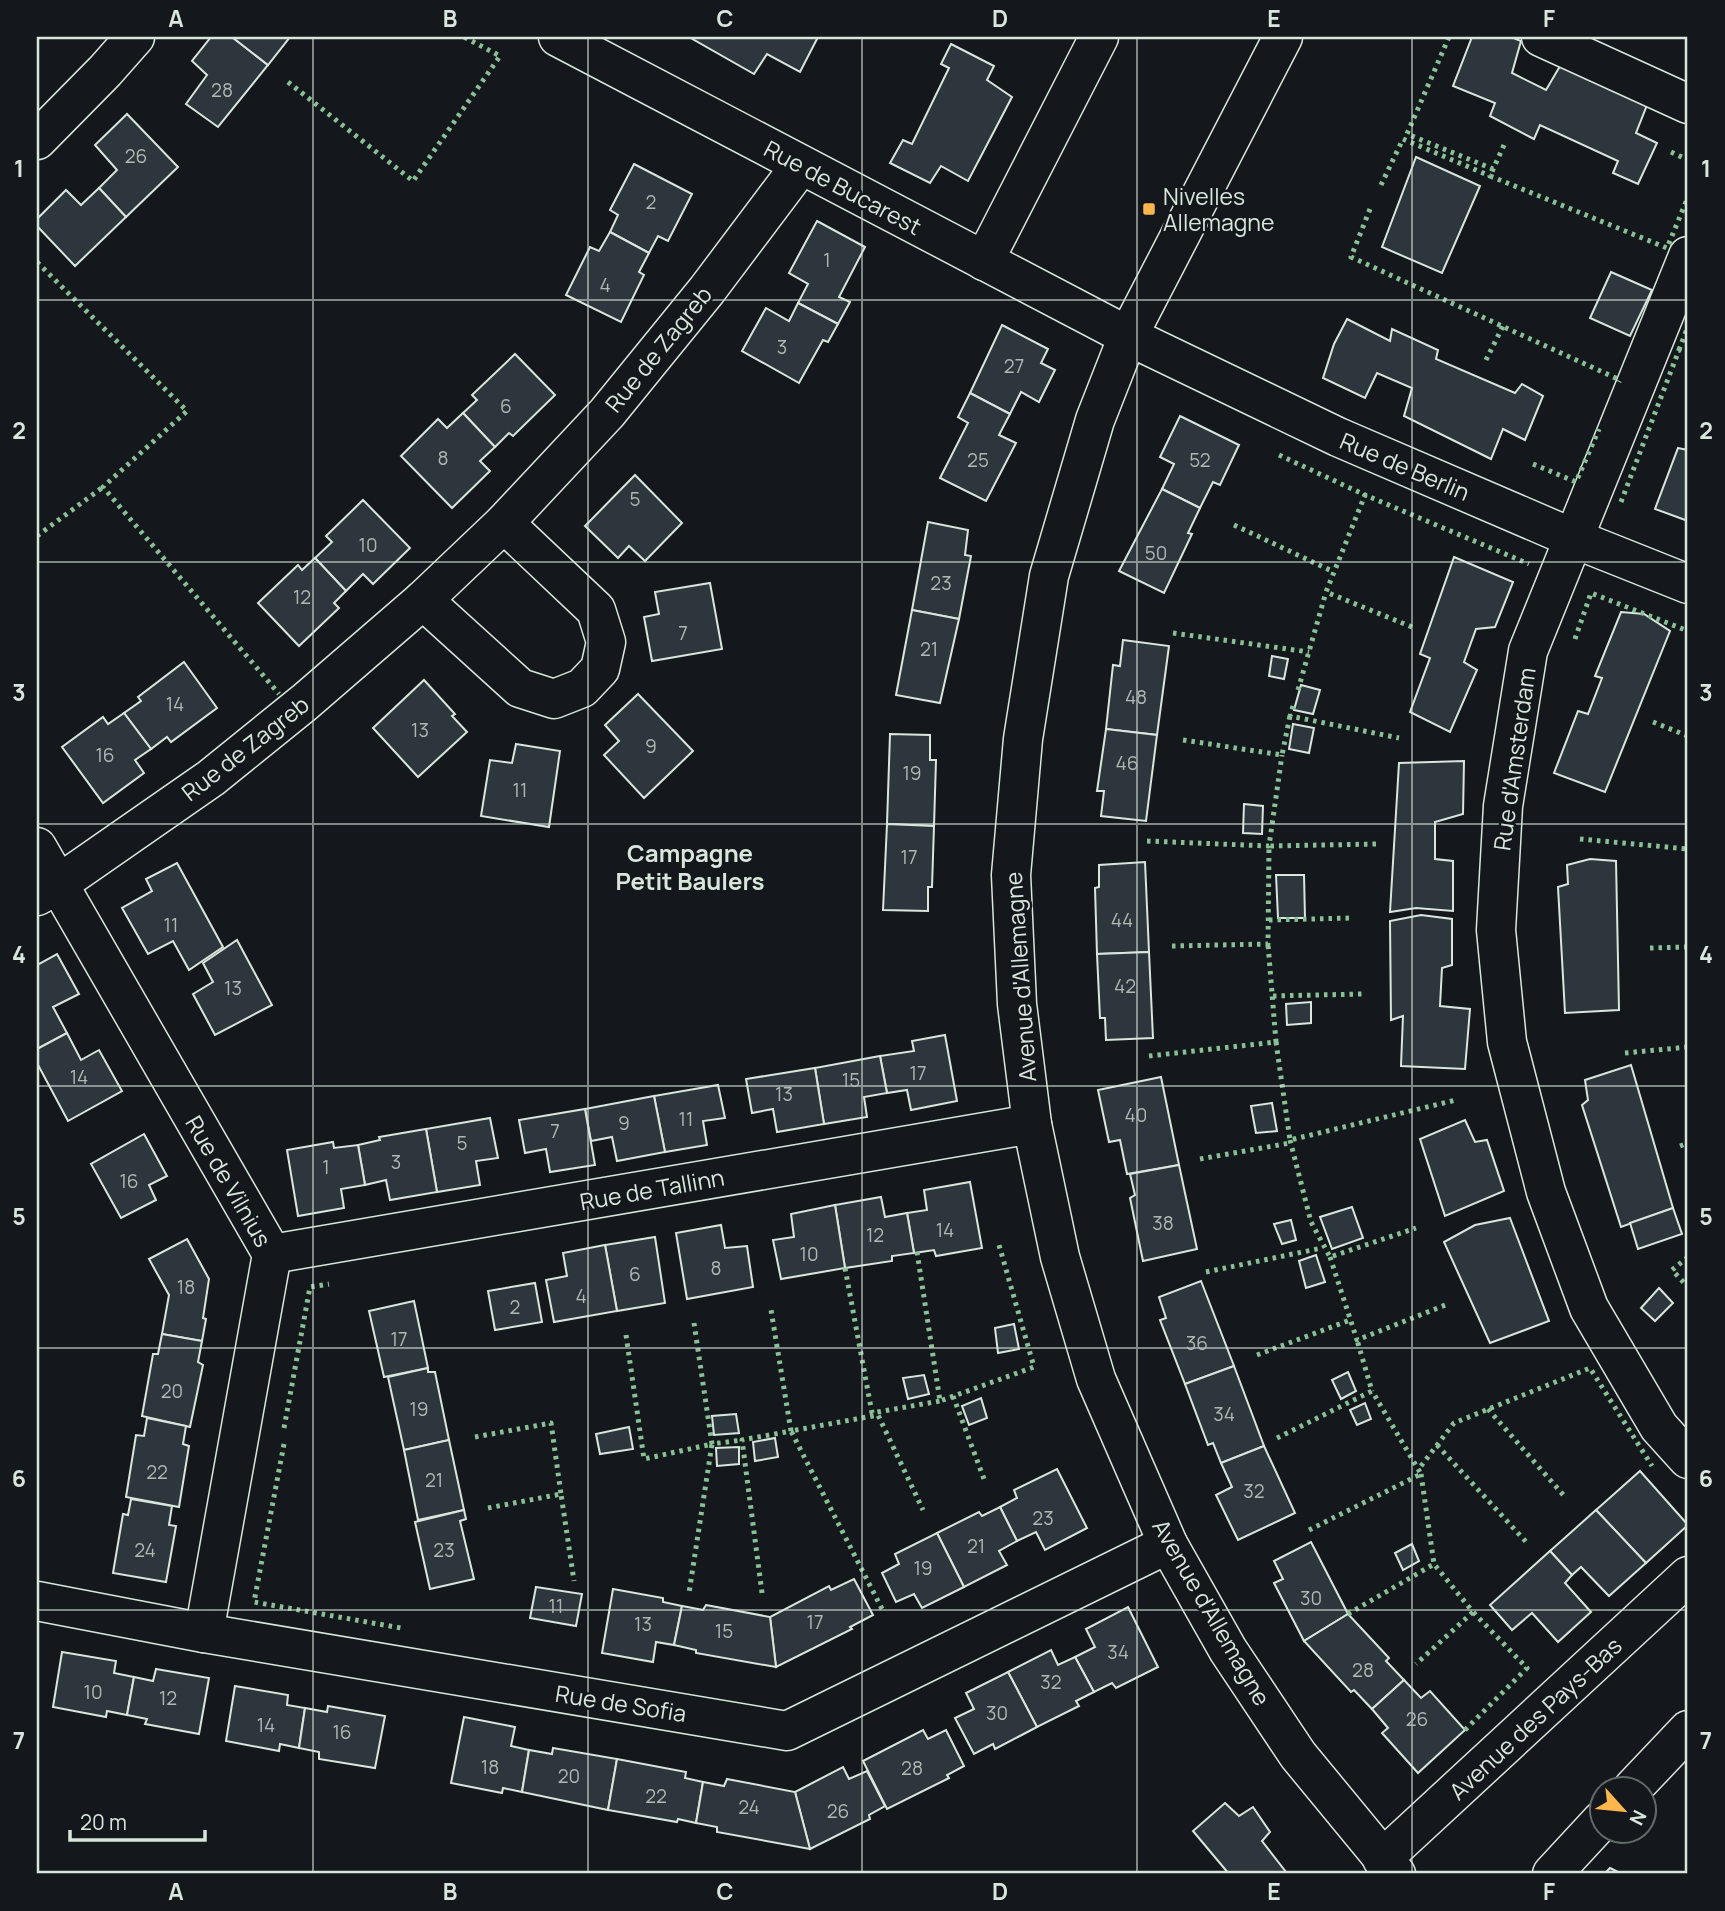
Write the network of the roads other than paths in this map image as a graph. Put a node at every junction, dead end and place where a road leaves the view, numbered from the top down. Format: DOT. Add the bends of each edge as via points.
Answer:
graph roads {
  1 [pos="135,37"];
  2 [pos="558,37"];
  3 [pos="1099,37"];
  4 [pos="1283,37"];
  5 [pos="1541,37"];
  6 [pos="1688,104"];
  7 [pos="37,140"];
  8 [pos="801,165"];
  9 [pos="1688,256"];
  10 [pos="984,261"];
  11 [pos="1128,336"];
  12 [pos="504,523"];
  13 [pos="1575,539"];
  14 [pos="1688,584"];
  15 [pos="423,600"];
  16 [pos="37,847"];
  17 [pos="47,890"];
  18 [pos="1032,1124"];
  19 [pos="272,1254"];
  20 [pos="1688,1459"];
  21 [pos="1168,1544"];
  22 [pos="1688,1576"];
  23 [pos="37,1601"];
  24 [pos="204,1633"];
  25 [pos="1688,1730"];
  26 [pos="1646,1774"];
  27 [pos="1588,1836"];
  28 [pos="1389,1867"];
  29 [pos="1552,1874"];
  1 -- 7 [label="street"];
  2 -- 8 [label="street, Rue de Bucarest"];
  3 -- 10 [label="street"];
  4 -- 11 [label="street, Avenue d'Allemagne"];
  5 -- 6 [label="street"];
  8 -- 10 [label="street, Rue de Bucarest"];
  8 -- 12 [label="street, Rue de Zagreb" via="607,413"];
  9 -- 13 [label="street, Rue d'Amsterdam"];
  10 -- 11 [label="street, Rue de Bucarest"];
  11 -- 13 [label="street, Rue de Berlin" via="1338,437"];
  11 -- 18 [label="street, Avenue d'Allemagne" via="1095,420 1049,576 1023,739 1011,875 1017,1004"];
  12 -- 15 [label="street, Rue de Zagreb"];
  12 -- 15 [label="street" via="596,610 606,642 600,669 582,688 554,699 520,688"];
  13 -- 14 [label="street, Rue de Berlin"];
  13 -- 20 [label="street, Rue d'Amsterdam" via="1528,651 1503,806 1496,930 1507,1042 1546,1192 1589,1308 1660,1427"];
  15 -- 17 [label="street, Rue de Zagreb" via="211,778"];
  16 -- 17 [label="street, Rue de Vilnius"];
  17 -- 19 [label="street, Rue de Vilnius"];
  18 -- 19 [label="street, Rue de Tallinn"];
  18 -- 21 [label="street, Avenue d'Allemagne" via="1060,1257 1096,1379"];
  19 -- 24 [label="street, Rue de Vilnius"];
  21 -- 24 [label="street, Rue de Sofia" via="787,1731"];
  21 -- 28 [label="street, Avenue d'Allemagne" via="1228,1650 1298,1755"];
  22 -- 28 [label="street, Avenue des Pays-Bas"];
  23 -- 24 [label="street, Rue de Sofia"];
  25 -- 26 [label="street"];
  27 -- 29 [label="street"];
}
